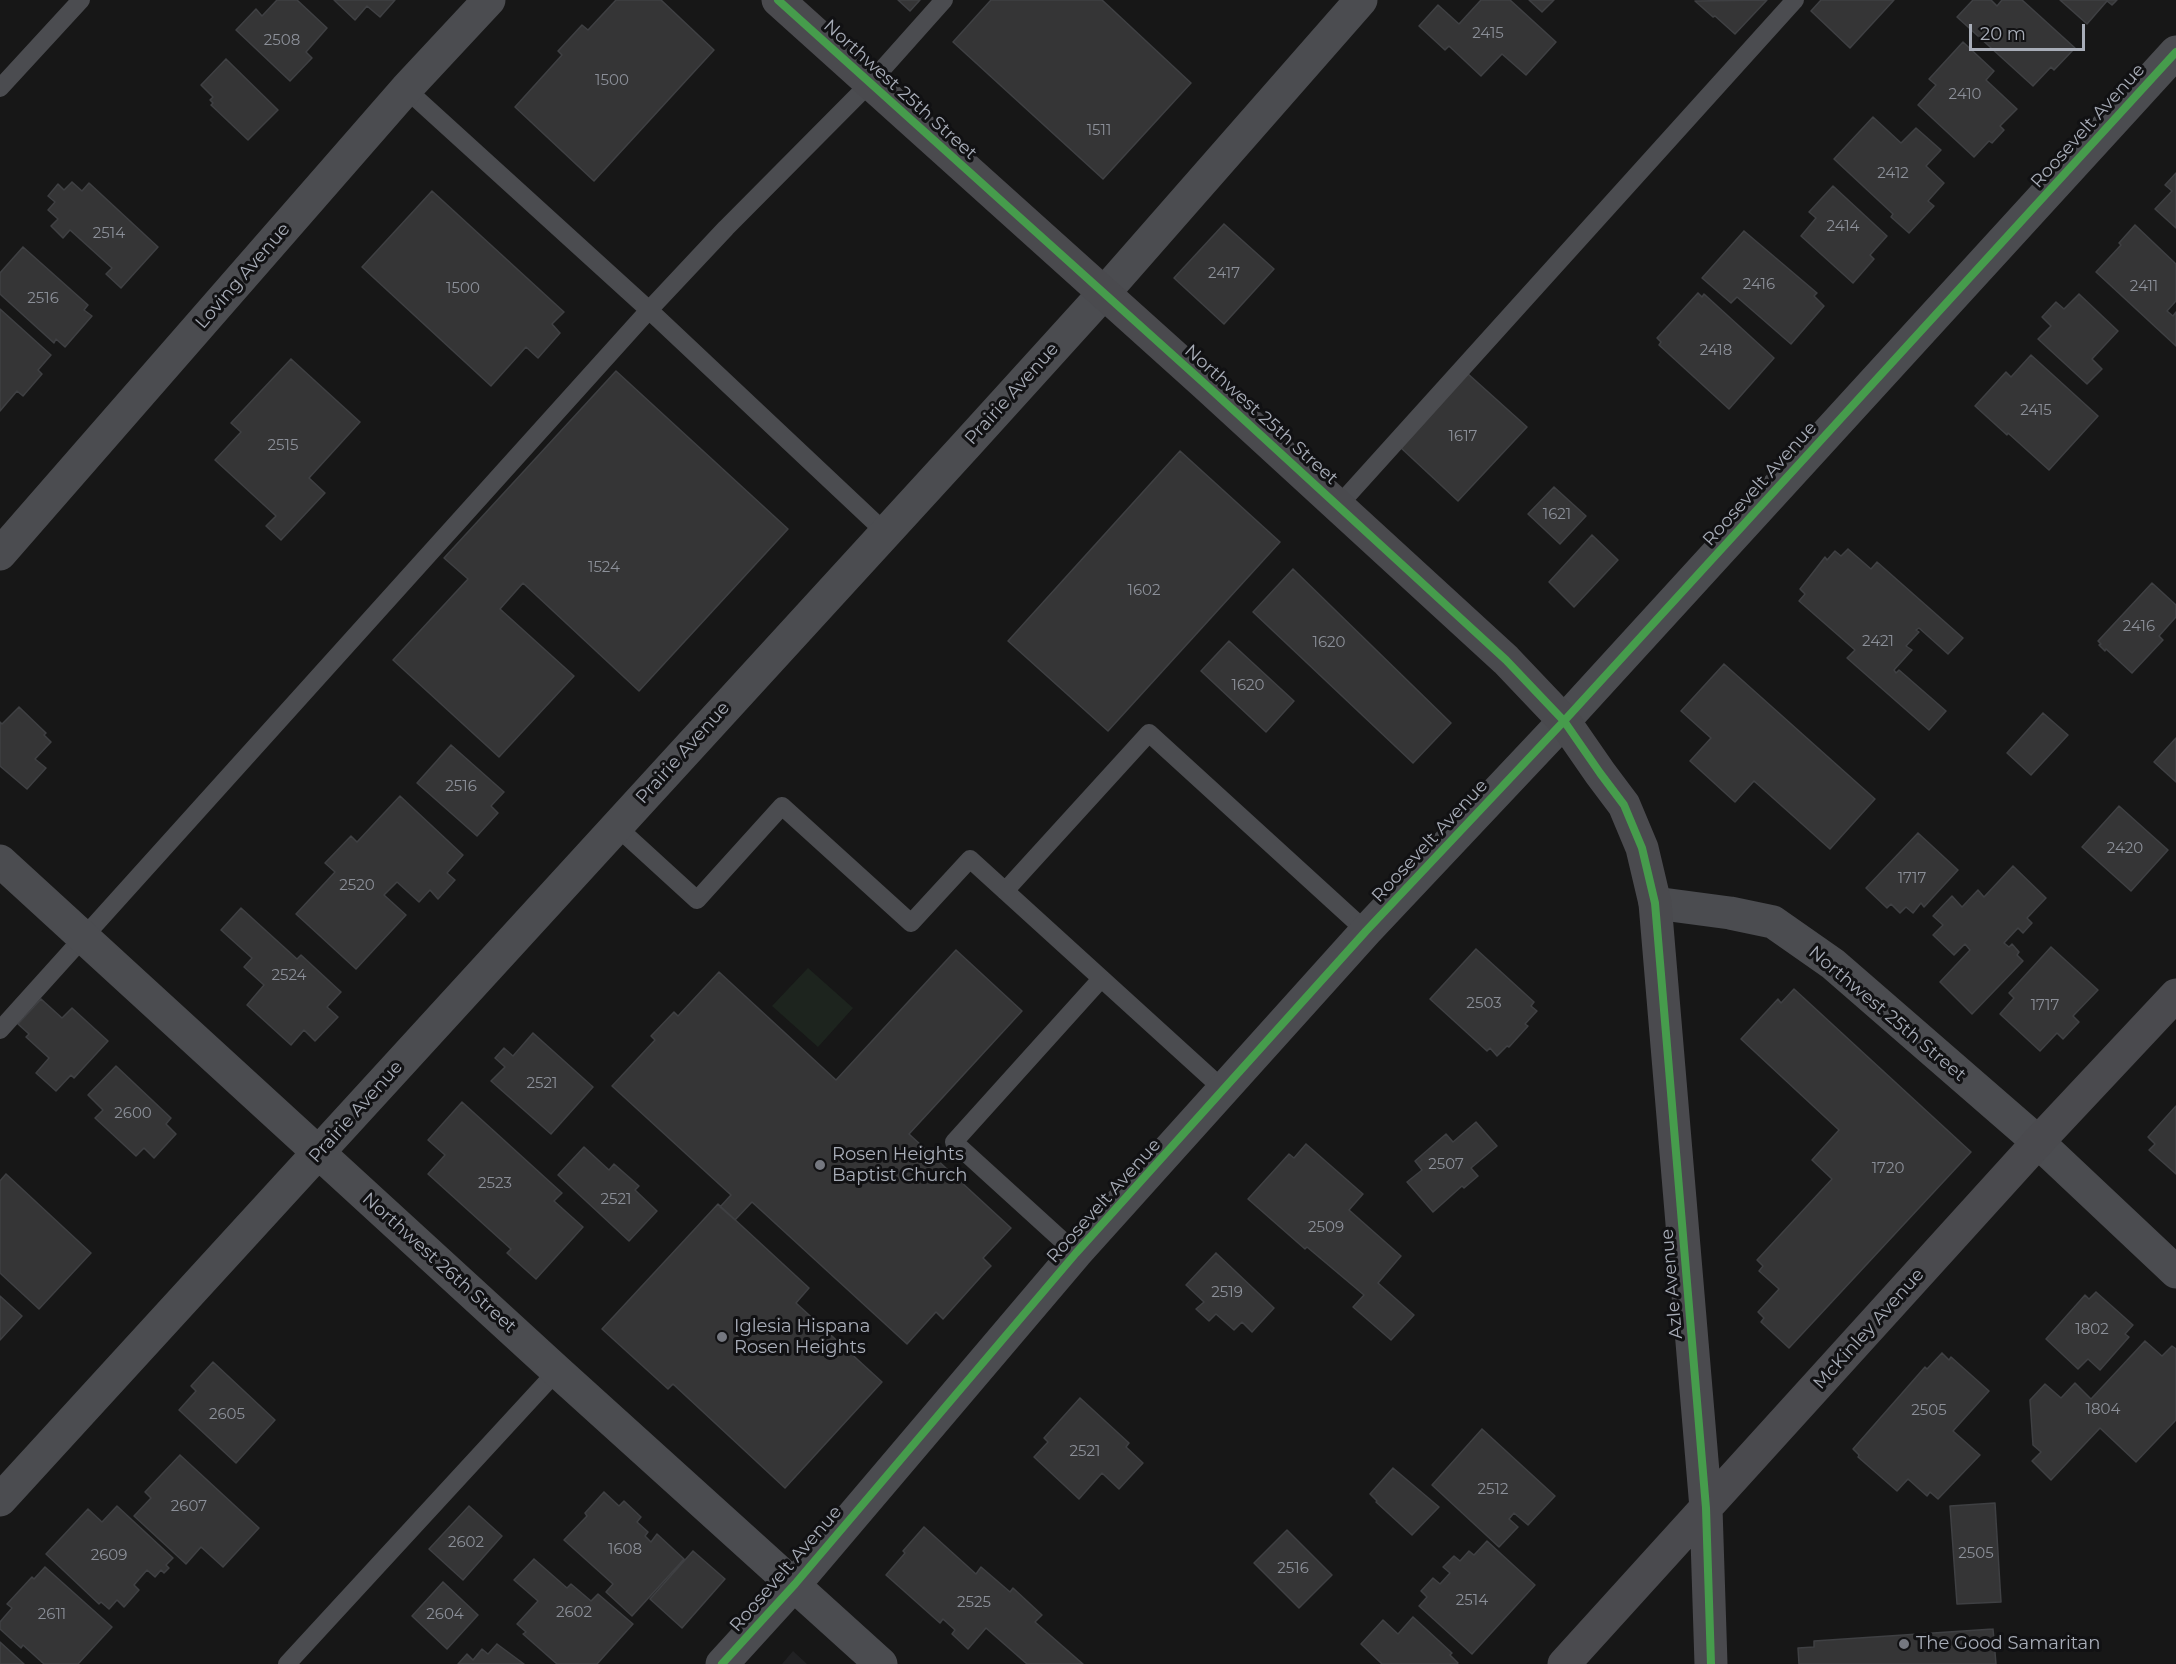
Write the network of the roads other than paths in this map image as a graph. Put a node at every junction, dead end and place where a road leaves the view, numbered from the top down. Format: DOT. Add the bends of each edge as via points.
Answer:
graph roads {
  1 [pos="81,0"];
  2 [pos="489,0"];
  3 [pos="778,0"];
  4 [pos="944,0"];
  5 [pos="1361,0"];
  6 [pos="1795,0"];
  7 [pos="2176,52"];
  8 [pos="870,83"];
  9 [pos="0,88"];
  10 [pos="406,89"];
  11 [pos="1104,293"];
  12 [pos="649,310"];
  13 [pos="1338,506"];
  14 [pos="885,532"];
  15 [pos="0,554"];
  16 [pos="1564,721"];
  17 [pos="616,826"];
  18 [pos="0,861"];
  19 [pos="1005,891"];
  20 [pos="1655,903"];
  21 [pos="1366,931"];
  22 [pos="84,938"];
  23 [pos="1101,979"];
  24 [pos="2176,995"];
  25 [pos="0,1030"];
  26 [pos="1224,1090"];
  27 [pos="2038,1142"];
  28 [pos="318,1153"];
  29 [pos="1076,1253"];
  30 [pos="2176,1272"];
  31 [pos="557,1371"];
  32 [pos="0,1500"];
  33 [pos="1706,1508"];
  34 [pos="795,1584"];
  35 [pos="287,1664"];
  36 [pos="722,1664"];
  37 [pos="881,1664"];
  38 [pos="1564,1664"];
  39 [pos="1711,1664"];
  1 -- 9 [label="lane"];
  2 -- 10 [label="street, Loving Avenue"];
  3 -- 8 [label="street, Northwest 25th Street"];
  4 -- 8 [label="lane"];
  5 -- 11 [label="street, Prairie Avenue"];
  6 -- 13 [label="lane"];
  7 -- 16 [label="street, Roosevelt Avenue"];
  8 -- 11 [label="street, Northwest 25th Street"];
  8 -- 12 [label="lane"];
  10 -- 12 [label="lane"];
  10 -- 15 [label="street, Loving Avenue"];
  11 -- 13 [label="street, Northwest 25th Street"];
  11 -- 14 [label="street, Prairie Avenue"];
  12 -- 14 [label="lane"];
  12 -- 22 [label="lane"];
  13 -- 16 [label="street, Northwest 25th Street" via="1506,660"];
  14 -- 17 [label="street, Prairie Avenue"];
  16 -- 20 [label="street, Northwest 25th Street" via="1624,805 1642,848"];
  16 -- 21 [label="street, Roosevelt Avenue"];
  17 -- 19 [label="lane" via="697,900 782,806 911,923 969,860"];
  17 -- 28 [label="street, Prairie Avenue"];
  18 -- 22 [label="street, Northwest 26th Street"];
  19 -- 21 [label="lane" via="1149,733"];
  19 -- 23 [label="lane"];
  20 -- 27 [label="street, Northwest 25th Street" via="1773,922 1833,964"];
  20 -- 33 [label="street, Azle Avenue"];
  21 -- 26 [label="street, Roosevelt Avenue"];
  22 -- 25 [label="lane"];
  22 -- 28 [label="street, Northwest 26th Street"];
  23 -- 26 [label="lane"];
  23 -- 29 [label="lane" via="954,1142"];
  24 -- 27 [label="street, McKinley Avenue"];
  26 -- 29 [label="street, Roosevelt Avenue"];
  27 -- 30 [label="street, Northwest 25th Street"];
  27 -- 33 [label="street, McKinley Avenue"];
  28 -- 31 [label="street, Northwest 26th Street"];
  28 -- 32 [label="street, Prairie Avenue"];
  29 -- 34 [label="street, Roosevelt Avenue"];
  31 -- 34 [label="street, Northwest 26th Street"];
  31 -- 35 [label="lane"];
  33 -- 38 [label="street, McKinley Avenue"];
  33 -- 39 [label="street, Azle Avenue"];
  34 -- 36 [label="street, Roosevelt Avenue"];
  34 -- 37 [label="street, Northwest 26th Street"];
}
